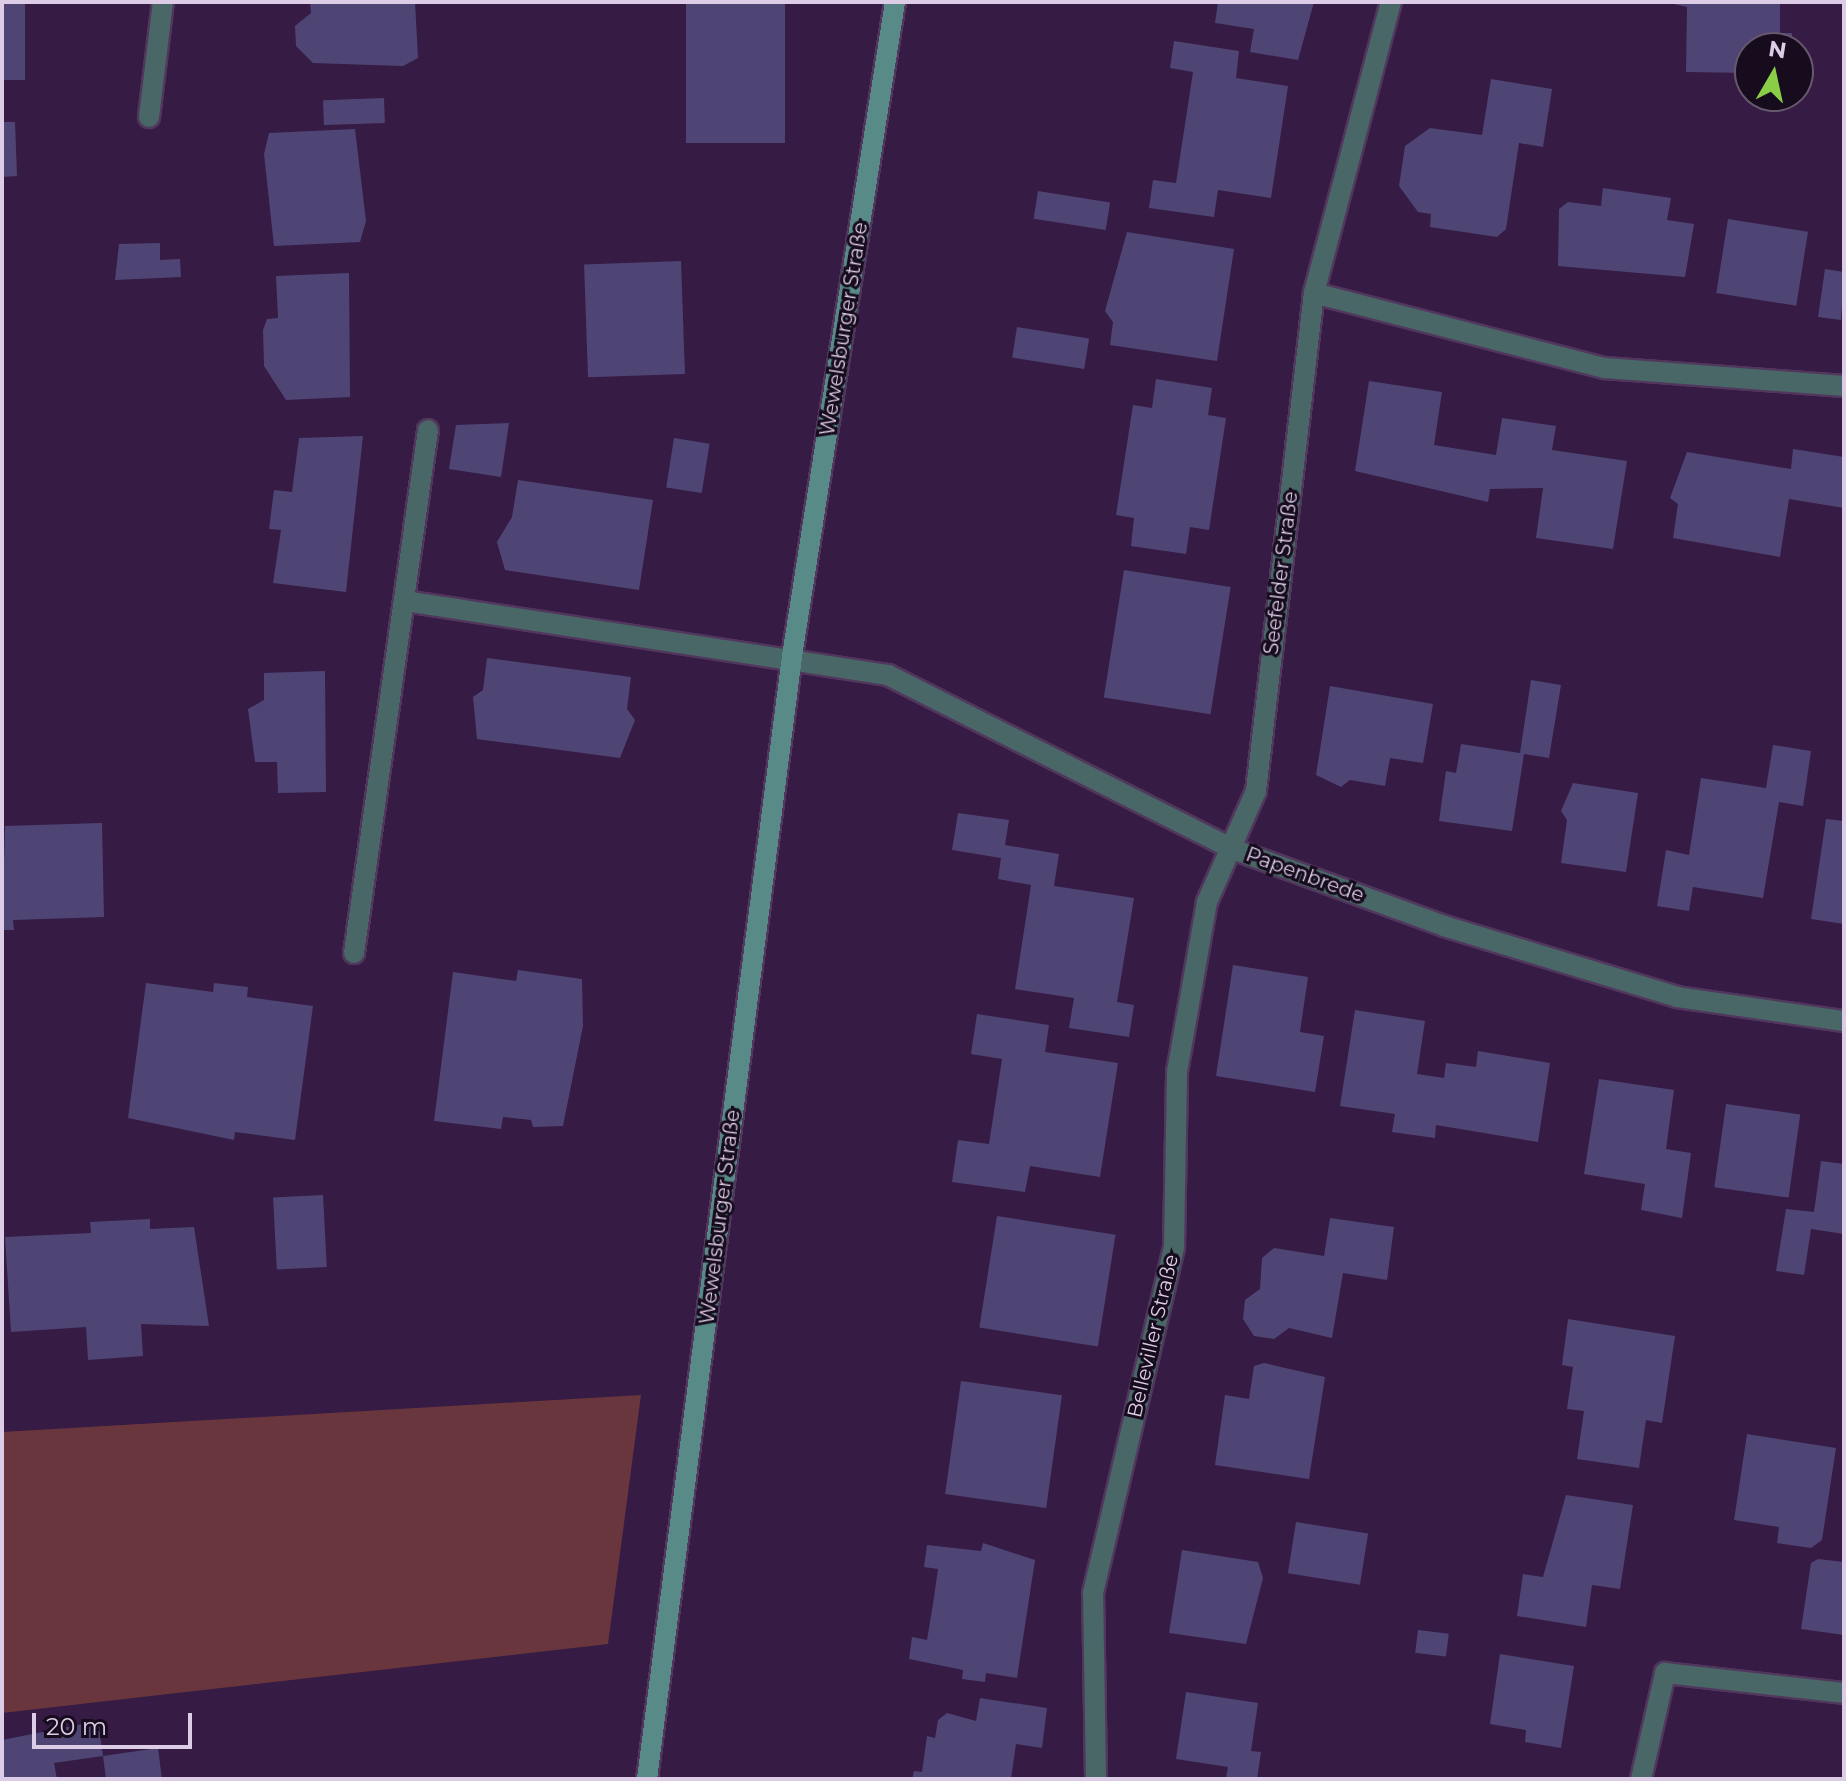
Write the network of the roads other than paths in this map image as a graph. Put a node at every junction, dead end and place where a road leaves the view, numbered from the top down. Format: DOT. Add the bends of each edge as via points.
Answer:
graph roads {
  1 [pos="163,2"];
  2 [pos="895,2"];
  3 [pos="1391,2"];
  4 [pos="149,117"];
  5 [pos="1314,293"];
  6 [pos="1844,386"];
  7 [pos="428,430"];
  8 [pos="404,601"];
  9 [pos="792,656"];
  10 [pos="1230,848"];
  11 [pos="354,953"];
  12 [pos="1844,1021"];
  13 [pos="1844,1693"];
  14 [pos="647,1779"];
  15 [pos="1096,1779"];
  16 [pos="1641,1779"];
  1 -- 4 [label="street"];
  2 -- 9 [label="main road, Wewelsburger Straße"];
  3 -- 5 [label="street, Seefelder Straße"];
  5 -- 6 [label="street" via="1605,368"];
  5 -- 10 [label="street, Seefelder Straße" via="1256,791"];
  7 -- 8 [label="street"];
  8 -- 9 [label="street"];
  8 -- 11 [label="street"];
  9 -- 10 [label="street, Papenbrede" via="888,675"];
  9 -- 14 [label="main road, Wewelsburger Straße"];
  10 -- 12 [label="street, Papenbrede" via="1444,926 1677,997"];
  10 -- 15 [label="street, Belleviller Straße" via="1207,902 1177,1072 1174,1247 1093,1593"];
  13 -- 16 [label="street" via="1665,1673"];
}
